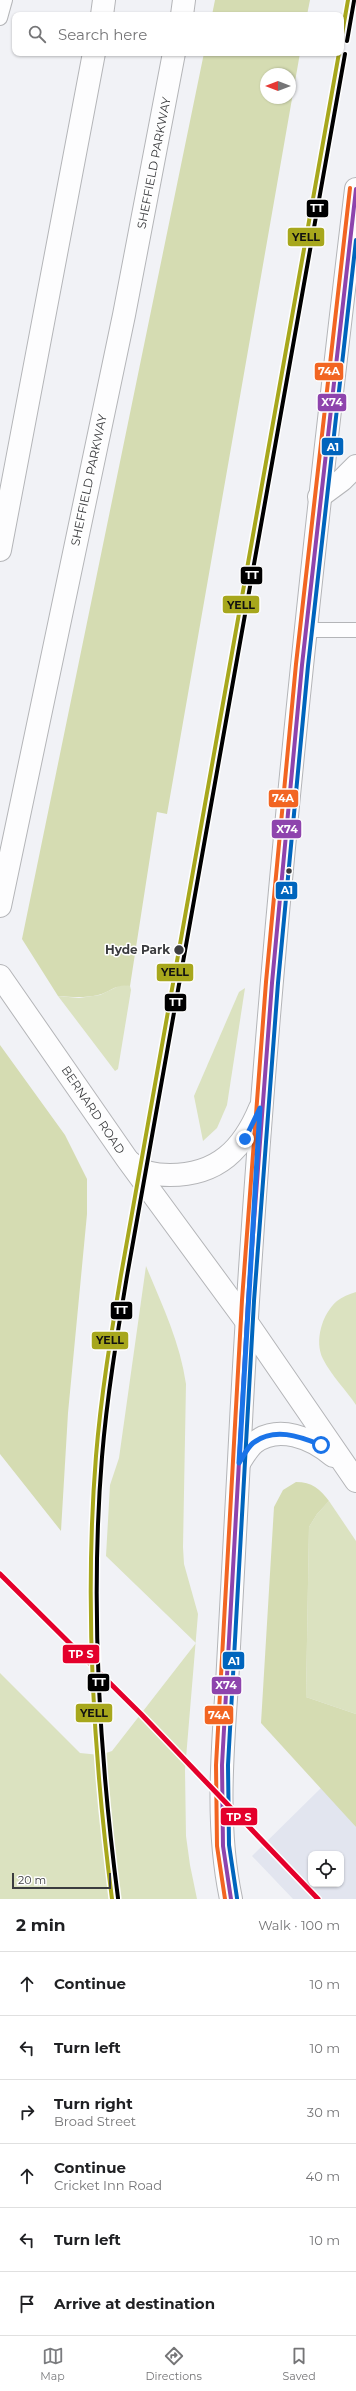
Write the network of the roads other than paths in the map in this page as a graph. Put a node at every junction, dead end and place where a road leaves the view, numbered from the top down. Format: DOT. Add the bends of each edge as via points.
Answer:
graph roads {
  1 [pos="5,0"];
  2 [pos="104,0"];
  3 [pos="184,0"];
  4 [pos="102,12"];
  5 [pos="182,12"];
  6 [pos="0,18"];
  7 [pos="93,56"];
  8 [pos="173,56"];
  9 [pos="356,190"];
  10 [pos="356,466"];
  11 [pos="319,496"];
  12 [pos="0,550"];
  13 [pos="305,630"];
  14 [pos="356,630"];
  15 [pos="0,906"];
  16 [pos="0,976"];
  17 [pos="260,1108"];
  18 [pos="127,1159"];
  19 [pos="246,1320"];
  20 [pos="239,1463"];
  21 [pos="351,1473"];
  22 [pos="231,1899"];
  1 -- 6 [label="lane"];
  2 -- 4 [label="main road"];
  3 -- 5 [label="main road"];
  7 -- 12 [label="main road"];
  8 -- 15 [label="main road, SHEFFIELD PARKWAY" via="124,315"];
  9 -- 11 [label="main road"];
  10 -- 11 [label="main road" via="342,480"];
  11 -- 13 [label="main road"];
  13 -- 14 [label="lane"];
  13 -- 17 [label="main road"];
  16 -- 18 [label="main road, BERNARD ROAD"];
  17 -- 18 [label="main road" via="245,1139 236,1150 213,1166 190,1175 154,1174 140,1170"];
  17 -- 19 [label="main road"];
  18 -- 19 [label="main road, BERNARD ROAD"];
  19 -- 20 [label="main road"];
  19 -- 21 [label="main road, BERNARD ROAD"];
  20 -- 21 [label="main road" via="252,1444 265,1436 282,1434 302,1437 321,1445"];
  20 -- 22 [label="main road" via="224,1732 221,1837"];
}
